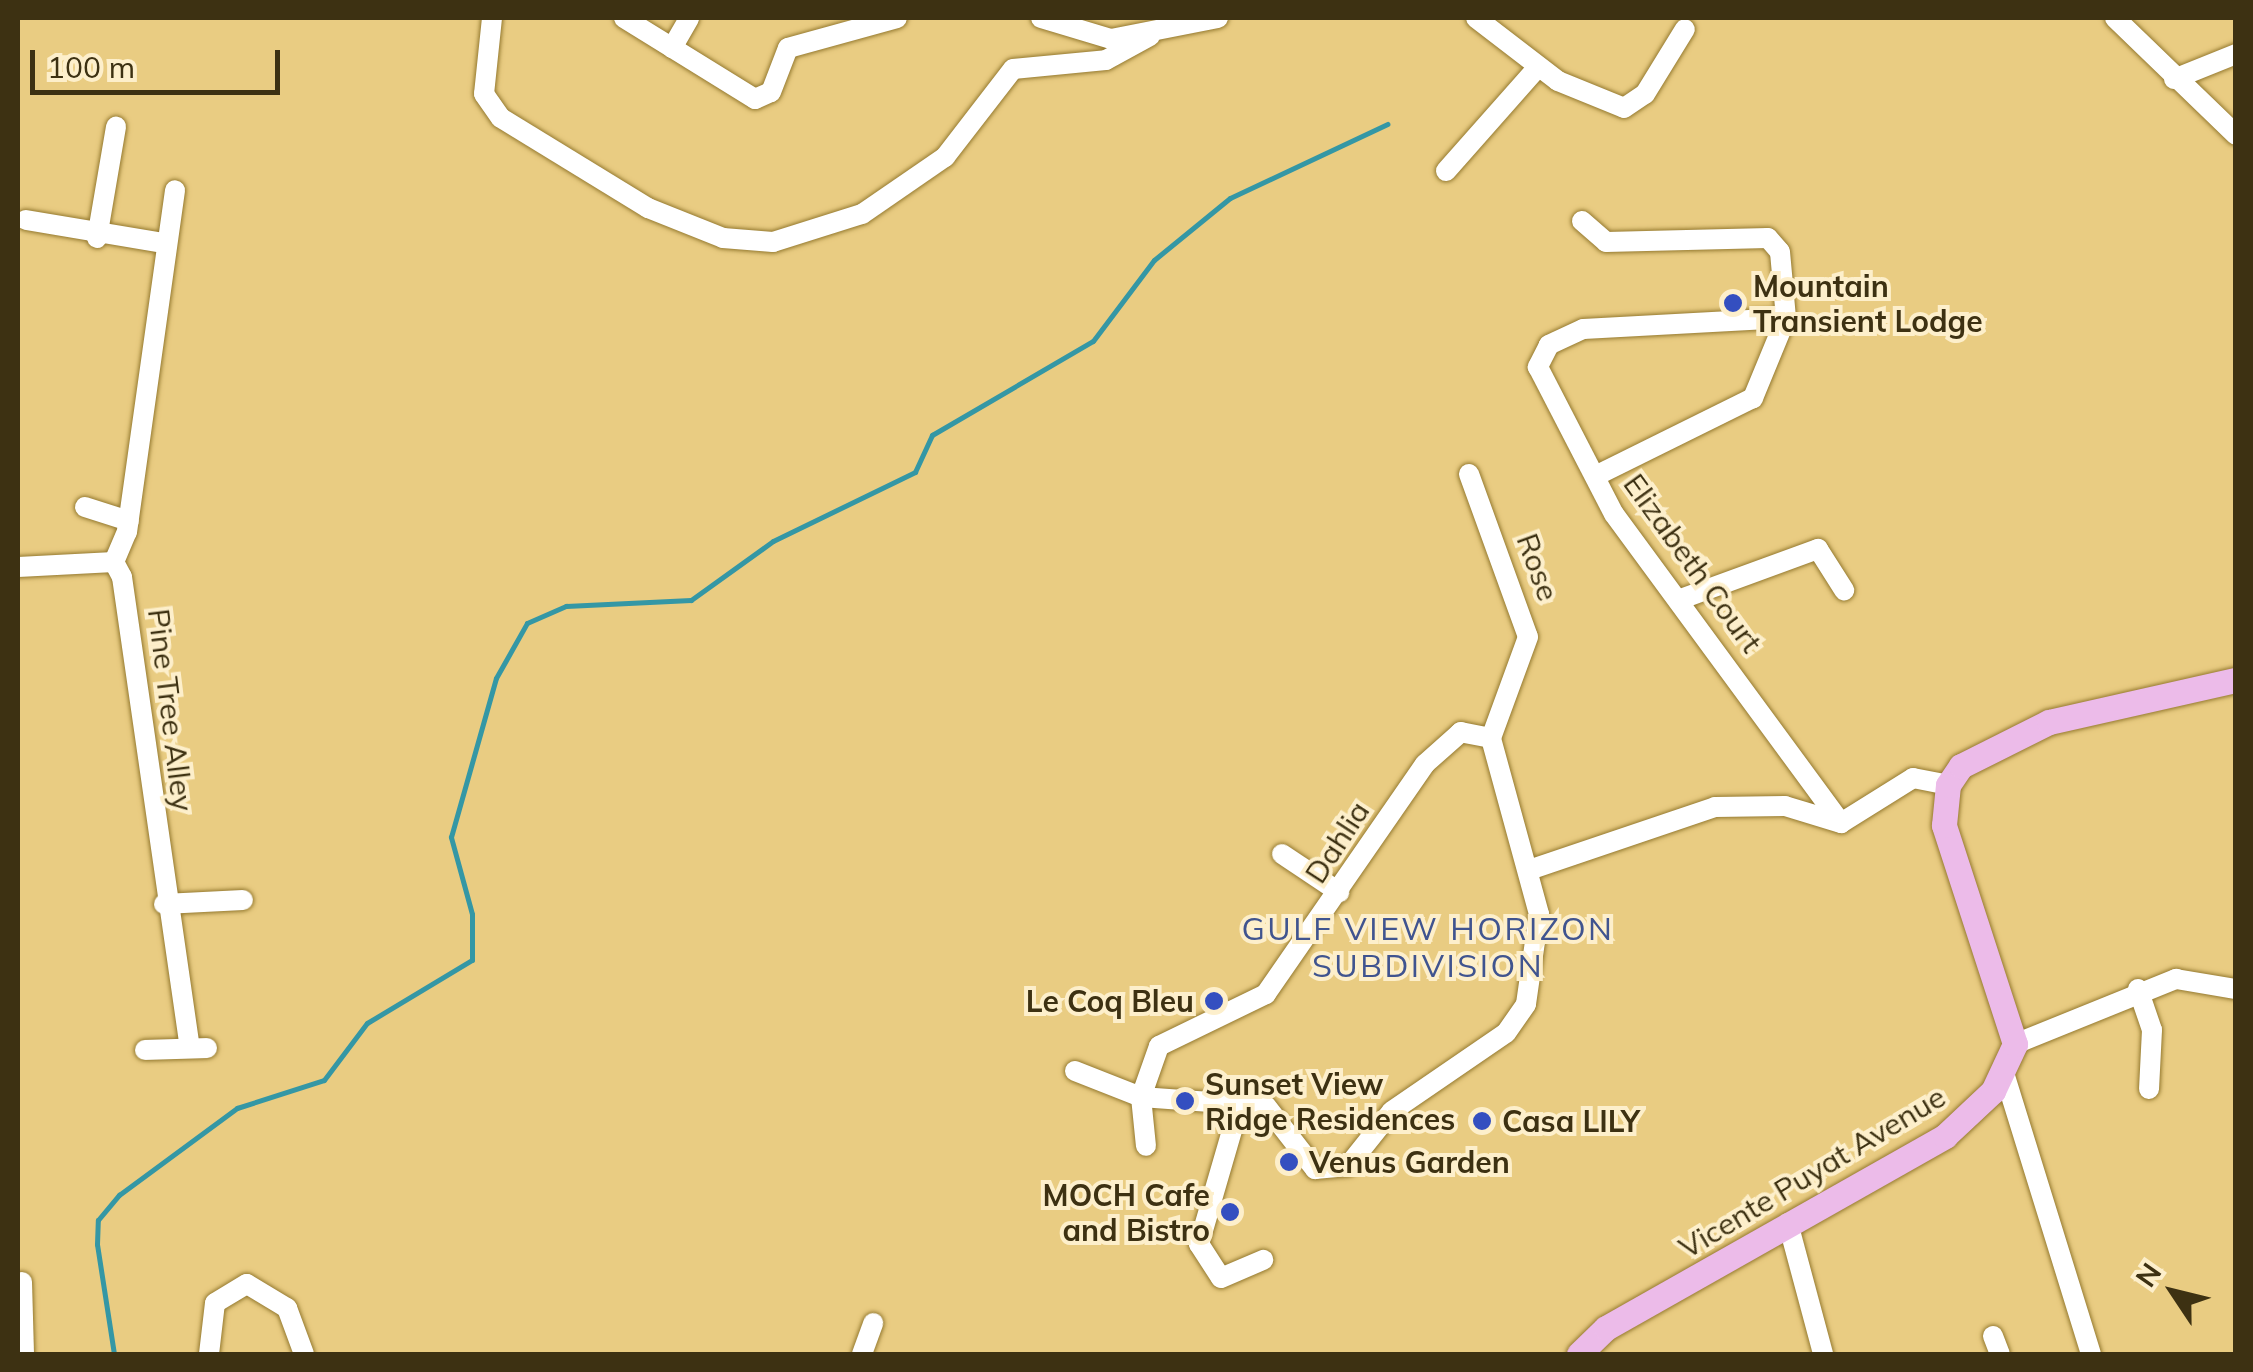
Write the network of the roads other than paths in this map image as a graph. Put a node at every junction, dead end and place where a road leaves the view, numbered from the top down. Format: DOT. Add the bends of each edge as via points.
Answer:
graph roads {
  1 [pos="492,18"];
  2 [pos="624,18"];
  3 [pos="689,18"];
  4 [pos="897,18"];
  5 [pos="1041,18"];
  6 [pos="1218,18"];
  7 [pos="1476,18"];
  8 [pos="2114,18"];
  9 [pos="1685,29"];
  10 [pos="1150,36"];
  11 [pos="672,48"];
  12 [pos="2236,54"];
  13 [pos="1538,67"];
  14 [pos="2174,79"];
  15 [pos="116,127"];
  16 [pos="2236,135"];
  17 [pos="1446,171"];
  18 [pos="176,190"];
  19 [pos="26,220"];
  20 [pos="1582,221"];
  21 [pos="96,238"];
  22 [pos="164,243"];
  23 [pos="1786,318"];
  24 [pos="1468,474"];
  25 [pos="1595,476"];
  26 [pos="85,507"];
  27 [pos="129,521"];
  28 [pos="114,562"];
  29 [pos="18,567"];
  30 [pos="1844,590"];
  31 [pos="1681,598"];
  32 [pos="2236,680"];
  33 [pos="1491,738"];
  34 [pos="1948,785"];
  35 [pos="1841,823"];
  36 [pos="1282,854"];
  37 [pos="1532,868"];
  38 [pos="1339,892"];
  39 [pos="243,900"];
  40 [pos="164,904"];
  41 [pos="2236,989"];
  42 [pos="2138,990"];
  43 [pos="2016,1044"];
  44 [pos="144,1050"];
  45 [pos="1076,1071"];
  46 [pos="2004,1073"];
  47 [pos="2149,1089"];
  48 [pos="1141,1097"];
  49 [pos="1240,1103"];
  50 [pos="1146,1146"];
  51 [pos="1788,1224"];
  52 [pos="1263,1260"];
  53 [pos="22,1282"];
  54 [pos="872,1323"];
  55 [pos="24,1354"];
  56 [pos="209,1354"];
  57 [pos="304,1354"];
  58 [pos="862,1354"];
  59 [pos="1579,1354"];
  60 [pos="1823,1354"];
  61 [pos="2091,1354"];
  1 -- 10 [label="street" via="484,94 502,118 648,208 722,238 774,242 862,214 945,157 1013,69 1106,60"];
  2 -- 11 [label="street"];
  3 -- 11 [label="street"];
  4 -- 11 [label="street" via="788,48 772,92 755,99"];
  5 -- 10 [label="street" via="1090,38"];
  6 -- 10 [label="street"];
  7 -- 13 [label="street"];
  8 -- 14 [label="street"];
  9 -- 13 [label="street" via="1629,108"];
  12 -- 14 [label="street"];
  13 -- 17 [label="street"];
  14 -- 16 [label="street"];
  15 -- 21 [label="street"];
  18 -- 22 [label="street"];
  19 -- 21 [label="street"];
  20 -- 23 [label="street" via="1606,242 1774,242"];
  21 -- 22 [label="street"];
  22 -- 27 [label="street"];
  23 -- 25 [label="street, Elizabeth Court" via="1744,406"];
  23 -- 25 [label="street" via="1583,330 1549,345 1538,367"];
  24 -- 33 [label="street, Rose" via="1528,636"];
  25 -- 31 [label="street, Elizabeth Court"];
  26 -- 27 [label="street"];
  27 -- 28 [label="street"];
  28 -- 29 [label="street"];
  28 -- 40 [label="street, Pine Tree Alley" via="139,659"];
  30 -- 31 [label="street" via="1818,549"];
  31 -- 35 [label="street, Elizabeth Court"];
  32 -- 34 [label="main road" via="2018,732 1973,754"];
  33 -- 37 [label="street"];
  33 -- 38 [label="street, Dahlia" via="1470,730 1442,746"];
  34 -- 35 [label="street" via="1913,778"];
  34 -- 43 [label="main road" via="1950,852"];
  35 -- 37 [label="street" via="1785,806 1715,807"];
  36 -- 38 [label="street"];
  37 -- 49 [label="street" via="1538,951 1517,1021 1392,1111 1338,1172 1306,1163 1266,1106"];
  38 -- 48 [label="street, Dahlia" via="1266,994 1159,1046"];
  39 -- 40 [label="street"];
  40 -- 44 [label="street, Pine Tree Alley" via="198,1046"];
  41 -- 42 [label="street" via="2190,979"];
  42 -- 43 [label="street"];
  42 -- 47 [label="street" via="2152,1030"];
  43 -- 46 [label="main road, Vicente Puyat Avenue"];
  45 -- 48 [label="street"];
  46 -- 51 [label="main road, Vicente Puyat Avenue" via="1945,1136"];
  46 -- 61 [label="street"];
  48 -- 49 [label="street"];
  48 -- 50 [label="street, Dahlia"];
  49 -- 52 [label="street" via="1199,1244 1221,1278"];
  51 -- 59 [label="main road, Vicente Puyat Avenue" via="1606,1328"];
  51 -- 60 [label="street"];
  53 -- 55 [label="street"];
  54 -- 58 [label="street"];
  56 -- 57 [label="street" via="215,1302 247,1284 287,1308"];
}
